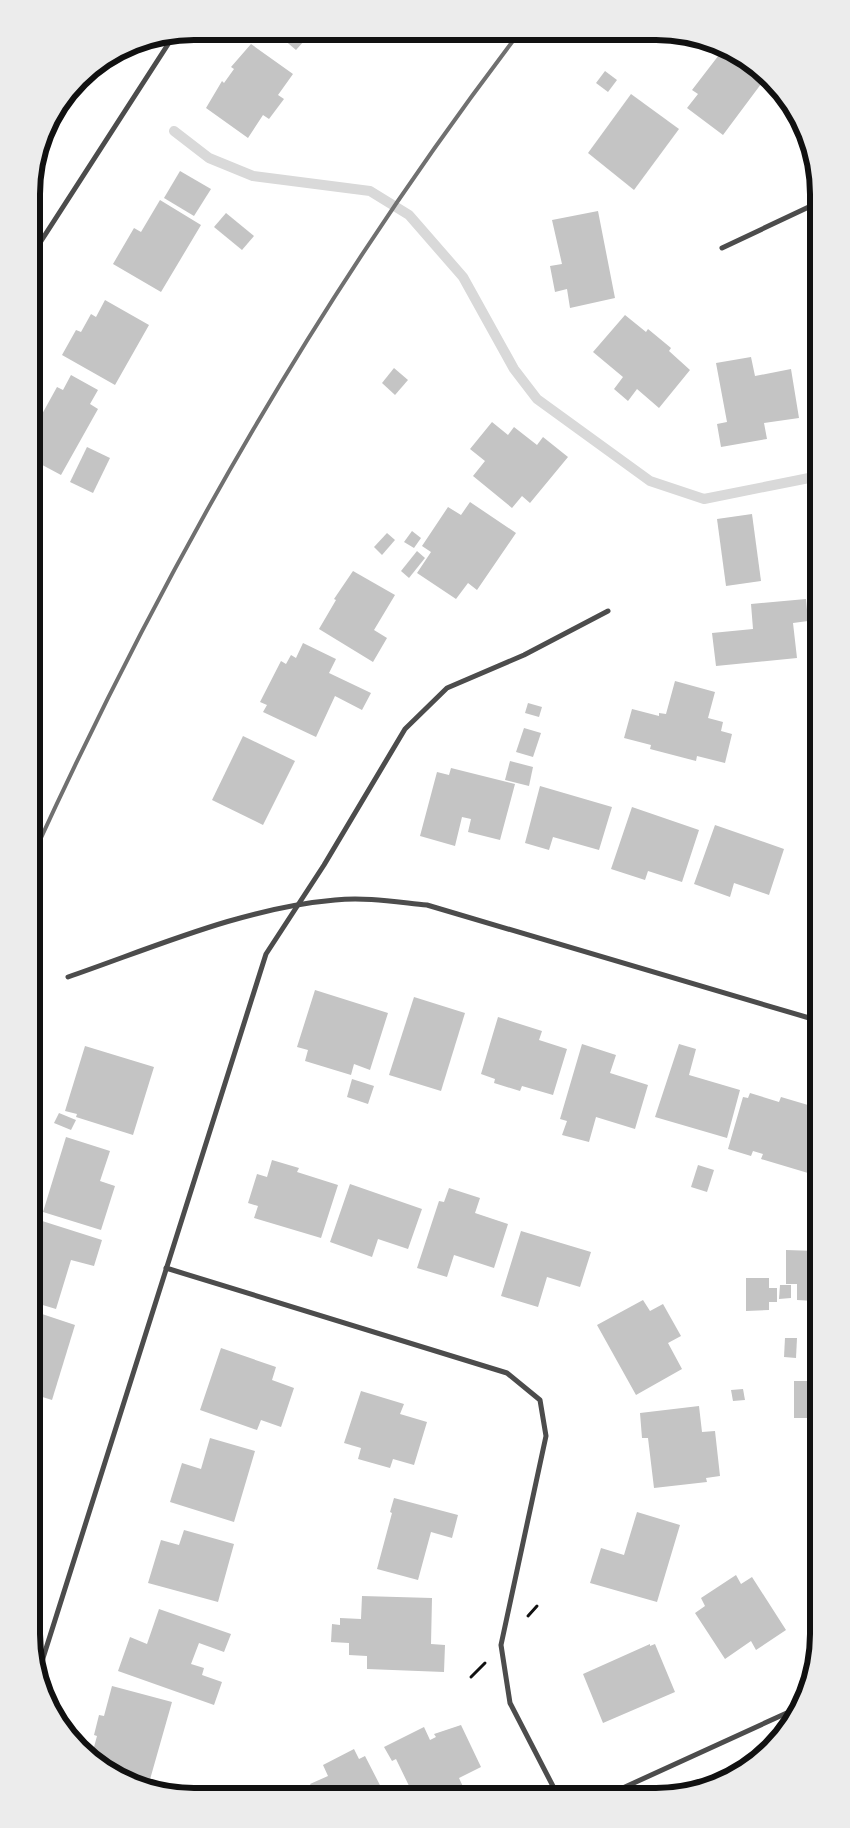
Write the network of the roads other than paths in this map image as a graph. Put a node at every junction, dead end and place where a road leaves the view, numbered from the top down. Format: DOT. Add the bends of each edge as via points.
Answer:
graph roads {
  1 [pos="169,42"];
  2 [pos="810,206"];
  3 [pos="40,243"];
  4 [pos="722,248"];
  5 [pos="608,611"];
  6 [pos="298,906"];
  7 [pos="68,977"];
  8 [pos="810,1018"];
  9 [pos="166,1268"];
  10 [pos="42,1660"];
  11 [pos="788,1712"];
  12 [pos="554,1788"];
  13 [pos="623,1788"];
  1 -- 3 [label="street"];
  2 -- 4 [label="street"];
  5 -- 6 [label="street" via="524,655 447,688 405,729"];
  6 -- 7 [label="street" via="263,911"];
  6 -- 8 [label="street" via="361,899 426,905"];
  6 -- 9 [label="street" via="266,954"];
  9 -- 10 [label="street"];
  9 -- 12 [label="street" via="507,1373 540,1400 546,1436 501,1645 510,1703"];
  11 -- 13 [label="street"];
}
